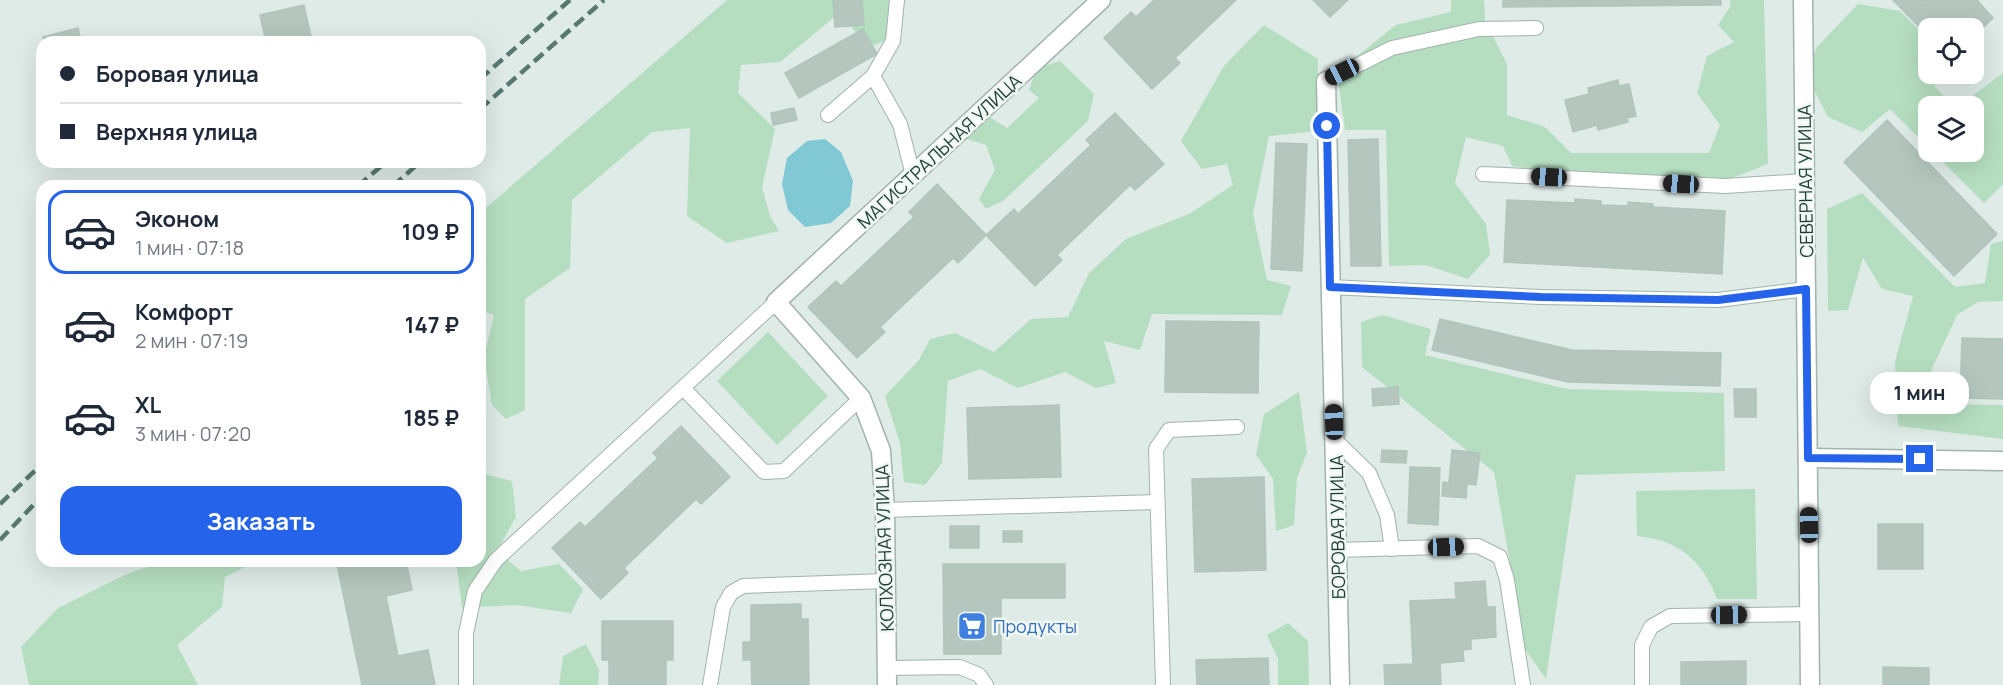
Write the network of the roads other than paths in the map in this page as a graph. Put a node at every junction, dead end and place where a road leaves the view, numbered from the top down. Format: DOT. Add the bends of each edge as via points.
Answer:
graph roads {
  1 [pos="897,0"];
  2 [pos="1101,0"];
  3 [pos="1803,0"];
  4 [pos="1536,28"];
  5 [pos="873,76"];
  6 [pos="1326,81"];
  7 [pos="828,115"];
  8 [pos="1483,174"];
  9 [pos="913,175"];
  10 [pos="1805,181"];
  11 [pos="1330,287"];
  12 [pos="1806,289"];
  13 [pos="776,302"];
  14 [pos="683,388"];
  15 [pos="861,398"];
  16 [pos="1237,428"];
  17 [pos="1334,439"];
  18 [pos="1808,458"];
  19 [pos="2003,461"];
  20 [pos="1157,502"];
  21 [pos="885,510"];
  22 [pos="1392,549"];
  23 [pos="1337,550"];
  24 [pos="886,581"];
  25 [pos="1810,614"];
  26 [pos="887,677"];
  27 [pos="466,685"];
  28 [pos="710,685"];
  29 [pos="986,685"];
  30 [pos="1163,685"];
  31 [pos="1340,685"];
  32 [pos="1523,685"];
  33 [pos="1642,685"];
  34 [pos="1810,685"];
  1 -- 5 [label="lane" via="893,41"];
  2 -- 9 [label="street, МАГИСТРАЛЬНАЯ УЛИЦА"];
  3 -- 10 [label="street, СЕВЕРНАЯ УЛИЦА"];
  4 -- 6 [label="lane" via="1479,29 1392,48"];
  5 -- 7 [label="lane"];
  5 -- 9 [label="lane" via="900,124"];
  6 -- 11 [label="street, БОРОВАЯ УЛИЦА"];
  8 -- 10 [label="lane" via="1725,186"];
  9 -- 13 [label="street, МАГИСТРАЛЬНАЯ УЛИЦА"];
  10 -- 12 [label="street, СЕВЕРНАЯ УЛИЦА"];
  11 -- 12 [label="lane" via="1718,300"];
  11 -- 17 [label="street, БОРОВАЯ УЛИЦА"];
  12 -- 18 [label="street, СЕВЕРНАЯ УЛИЦА"];
  13 -- 14 [label="lane"];
  13 -- 15 [label="street, КОЛХОЗНАЯ УЛИЦА"];
  14 -- 15 [label="lane" via="764,472 784,471"];
  14 -- 27 [label="lane" via="496,560 475,591 466,633"];
  15 -- 21 [label="street, КОЛХОЗНАЯ УЛИЦА" via="881,451"];
  16 -- 20 [label="lane" via="1168,430 1156,449"];
  17 -- 22 [label="lane" via="1369,473 1387,515"];
  17 -- 23 [label="street, БОРОВАЯ УЛИЦА"];
  18 -- 19 [label="street"];
  18 -- 25 [label="street, СЕВЕРНАЯ УЛИЦА"];
  20 -- 21 [label="lane"];
  20 -- 30 [label="lane"];
  21 -- 24 [label="street, КОЛХОЗНАЯ УЛИЦА"];
  22 -- 23 [label="lane"];
  22 -- 32 [label="lane" via="1478,546 1500,557"];
  23 -- 31 [label="street, БОРОВАЯ УЛИЦА"];
  24 -- 26 [label="street, КОЛХОЗНАЯ УЛИЦА"];
  24 -- 28 [label="lane" via="743,586 731,593 723,607"];
  25 -- 33 [label="lane" via="1670,616 1651,627 1642,645"];
  25 -- 34 [label="street, СЕВЕРНАЯ УЛИЦА"];
  26 -- 29 [label="lane" via="960,667 979,675"];
}
